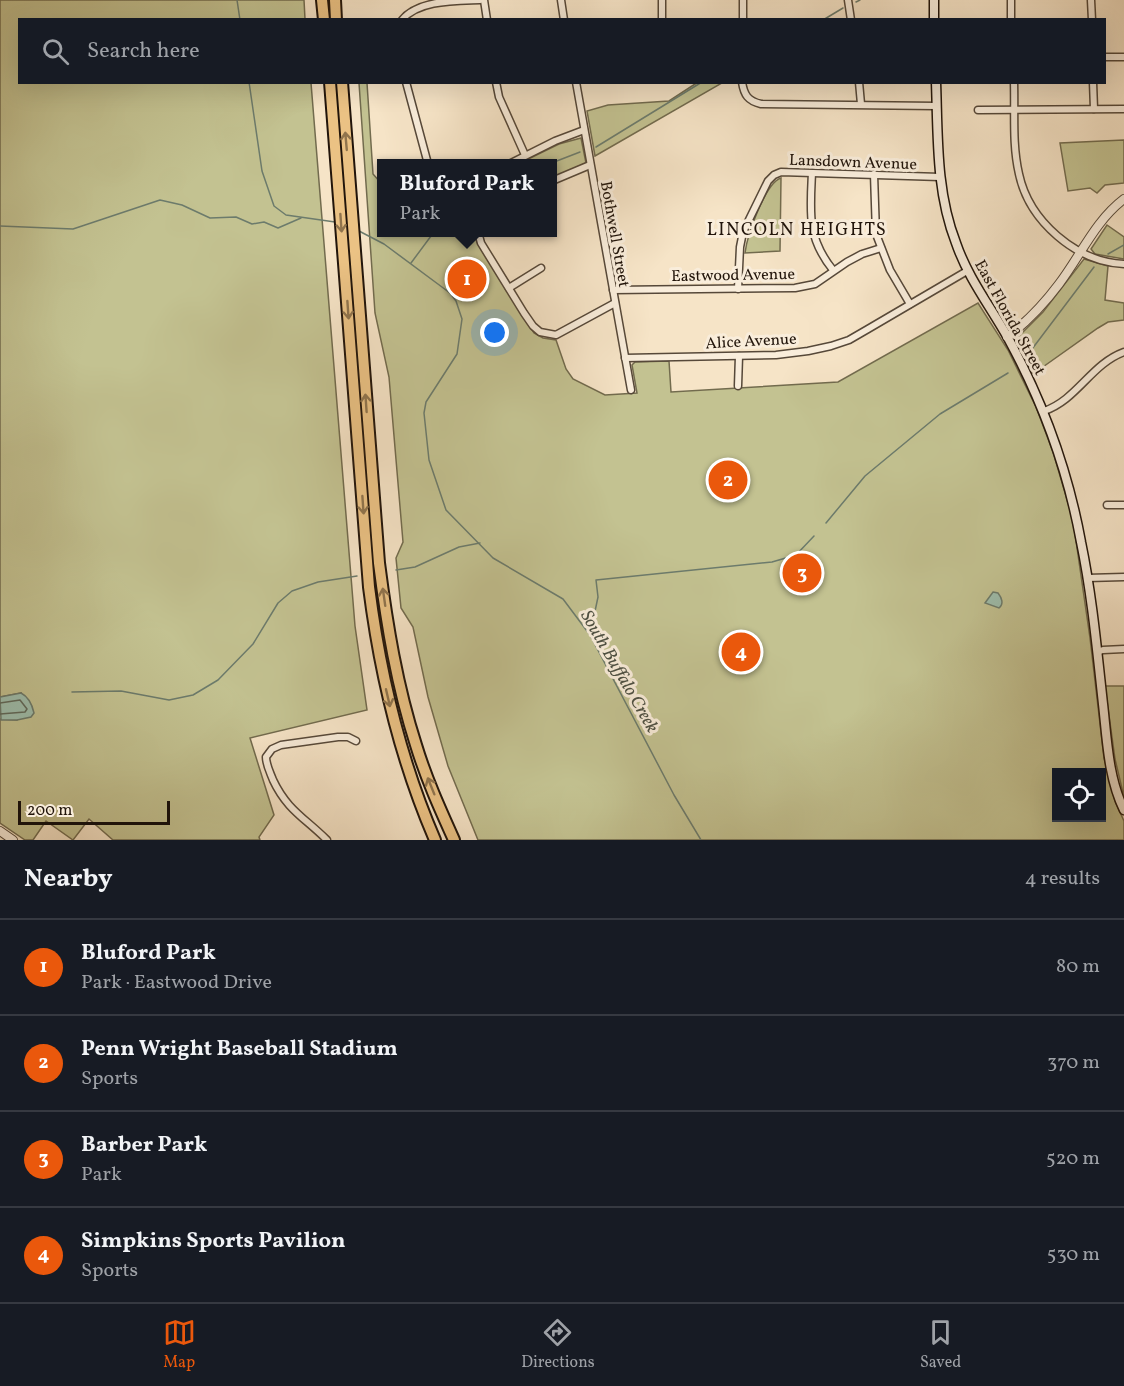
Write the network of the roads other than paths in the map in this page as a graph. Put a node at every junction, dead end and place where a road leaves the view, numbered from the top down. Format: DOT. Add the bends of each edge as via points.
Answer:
graph roads {
  1 [pos="322,0"];
  2 [pos="335,0"];
  3 [pos="482,0"];
  4 [pos="561,0"];
  5 [pos="662,0"];
  6 [pos="743,0"];
  7 [pos="848,0"];
  8 [pos="934,0"];
  9 [pos="1011,0"];
  10 [pos="1091,0"];
  11 [pos="324,18"];
  12 [pos="336,18"];
  13 [pos="404,18"];
  14 [pos="486,18"];
  15 [pos="564,18"];
  16 [pos="662,18"];
  17 [pos="743,18"];
  18 [pos="851,18"];
  19 [pos="934,18"];
  20 [pos="1011,18"];
  21 [pos="1092,18"];
  22 [pos="1106,57"];
  23 [pos="1124,57"];
  24 [pos="330,84"];
  25 [pos="342,84"];
  26 [pos="407,84"];
  27 [pos="497,84"];
  28 [pos="576,84"];
  29 [pos="742,84"];
  30 [pos="859,84"];
  31 [pos="936,84"];
  32 [pos="1014,84"];
  33 [pos="1093,84"];
  34 [pos="861,104"];
  35 [pos="937,106"];
  36 [pos="978,110"];
  37 [pos="1014,110"];
  38 [pos="1094,110"];
  39 [pos="1124,110"];
  40 [pos="584,130"];
  41 [pos="525,155"];
  42 [pos="427,159"];
  43 [pos="518,159"];
  44 [pos="590,165"];
  45 [pos="812,173"];
  46 [pos="874,174"];
  47 [pos="940,177"];
  48 [pos="557,179"];
  49 [pos="1124,199"];
  50 [pos="479,237"];
  51 [pos="880,248"];
  52 [pos="1080,251"];
  53 [pos="349,252"];
  54 [pos="1124,264"];
  55 [pos="541,268"];
  56 [pos="833,270"];
  57 [pos="967,271"];
  58 [pos="508,288"];
  59 [pos="738,289"];
  60 [pos="613,290"];
  61 [pos="615,303"];
  62 [pos="910,304"];
  63 [pos="1007,337"];
  64 [pos="1124,352"];
  65 [pos="739,356"];
  66 [pos="625,358"];
  67 [pos="738,386"];
  68 [pos="631,390"];
  69 [pos="1044,411"];
  70 [pos="1107,505"];
  71 [pos="1124,505"];
  72 [pos="1124,577"];
  73 [pos="1087,578"];
  74 [pos="1124,649"];
  75 [pos="1097,652"];
  76 [pos="356,741"];
  77 [pos="1124,810"];
  78 [pos="327,840"];
  79 [pos="435,840"];
  80 [pos="454,840"];
  1 -- 11 [label="highway"];
  2 -- 12 [label="highway"];
  3 -- 13 [label="street" via="425,3"];
  3 -- 14 [label="street"];
  4 -- 15 [label="street"];
  5 -- 16 [label="street"];
  6 -- 17 [label="street"];
  7 -- 18 [label="street"];
  8 -- 19 [label="main road"];
  9 -- 20 [label="street"];
  10 -- 21 [label="street"];
  22 -- 23 [label="street"];
  24 -- 53 [label="highway, one-way" via="339,195"];
  53 -- 25 [label="highway, one-way" via="351,199"];
  26 -- 42 [label="street"];
  27 -- 41 [label="street"];
  28 -- 40 [label="street, Bothwell Street"];
  29 -- 34 [label="street" via="745,96 761,104"];
  30 -- 34 [label="street"];
  31 -- 35 [label="main road, East Florida Street"];
  32 -- 37 [label="street"];
  33 -- 38 [label="street"];
  34 -- 35 [label="street"];
  35 -- 47 [label="main road, East Florida Street"];
  36 -- 37 [label="street"];
  37 -- 38 [label="street"];
  37 -- 52 [label="street" via="1019,177 1029,199 1054,234"];
  38 -- 39 [label="street"];
  40 -- 41 [label="street"];
  40 -- 44 [label="street, Bothwell Street"];
  41 -- 43 [label="street"];
  44 -- 48 [label="street"];
  44 -- 60 [label="street, Bothwell Street"];
  45 -- 46 [label="street, Lansdown Avenue"];
  45 -- 56 [label="street" via="811,229"];
  45 -- 59 [label="street, Lansdown Avenue" via="781,172 768,181 742,232"];
  46 -- 47 [label="street, Lansdown Avenue"];
  46 -- 51 [label="street" via="874,216"];
  47 -- 57 [label="main road, East Florida Street" via="947,214"];
  49 -- 52 [label="street" via="1108,212"];
  50 -- 58 [label="street"];
  51 -- 56 [label="street, Eastwood Avenue"];
  51 -- 62 [label="street"];
  52 -- 54 [label="street" via="1093,258"];
  52 -- 63 [label="street" via="1039,308"];
  53 -- 79 [label="highway, one-way" via="374,627 399,742"];
  80 -- 53 [label="highway, one-way" via="416,745 389,633"];
  55 -- 58 [label="street"];
  56 -- 59 [label="street, Eastwood Avenue" via="814,284 795,288"];
  57 -- 62 [label="street, Alice Avenue"];
  57 -- 63 [label="main road, East Florida Street"];
  58 -- 61 [label="street" via="533,326 548,335 556,335"];
  59 -- 60 [label="street, Eastwood Avenue"];
  60 -- 61 [label="street, Bothwell Street"];
  61 -- 66 [label="street, Bothwell Street"];
  62 -- 65 [label="street, Alice Avenue" via="849,340 808,351"];
  63 -- 69 [label="main road, East Florida Street"];
  64 -- 69 [label="street" via="1105,361 1067,400"];
  65 -- 66 [label="street, Alice Avenue"];
  65 -- 67 [label="street"];
  66 -- 68 [label="street, Bothwell Street"];
  69 -- 73 [label="main road, East Florida Street" via="1074,505"];
  70 -- 71 [label="street"];
  72 -- 73 [label="street"];
  73 -- 75 [label="main road, East Florida Street"];
  74 -- 75 [label="street"];
  75 -- 77 [label="main road, East Florida Street" via="1112,773"];
  76 -- 78 [label="street" via="338,737 281,745 266,757 269,771 290,808"];
}
